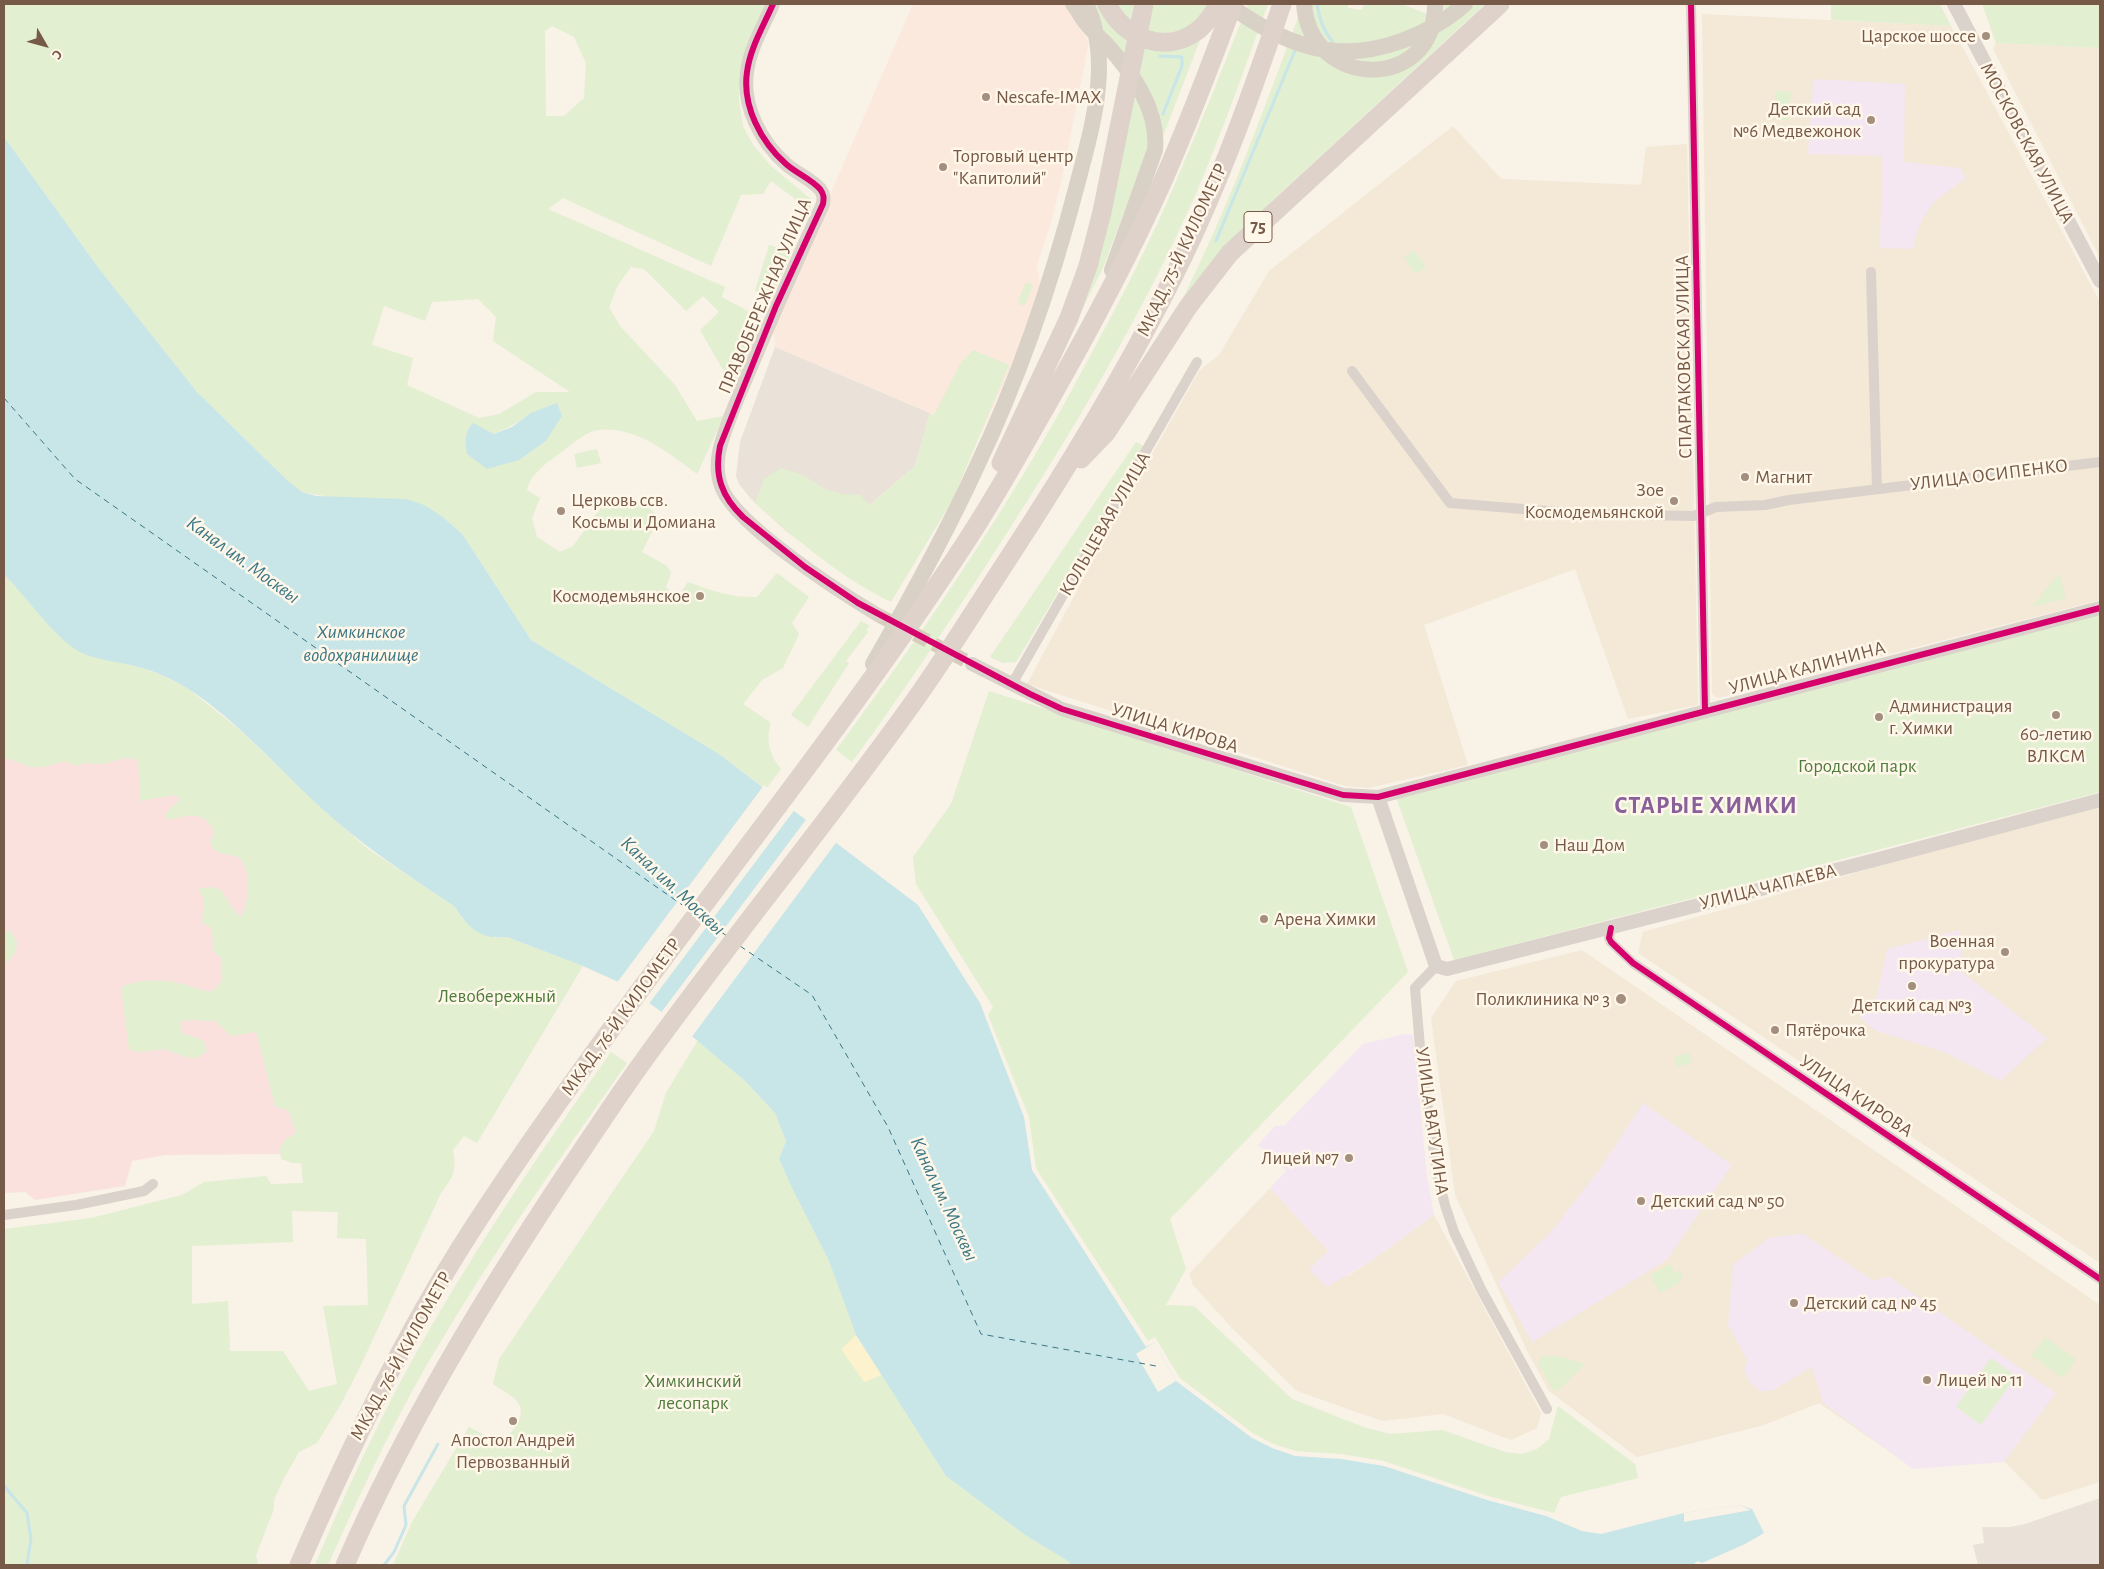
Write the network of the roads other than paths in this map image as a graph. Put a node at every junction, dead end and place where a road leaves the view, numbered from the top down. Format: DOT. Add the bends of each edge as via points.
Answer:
graph roads {
  1 [pos="773,4"];
  2 [pos="1073,4"];
  3 [pos="1086,4"];
  4 [pos="1107,4"];
  5 [pos="1144,4"];
  6 [pos="1219,4"];
  7 [pos="1227,4"];
  8 [pos="1233,4"];
  9 [pos="1282,4"];
  10 [pos="1304,4"];
  11 [pos="1435,4"];
  12 [pos="1466,4"];
  13 [pos="1500,4"];
  14 [pos="1691,4"];
  15 [pos="1954,4"];
  16 [pos="1871,272"];
  17 [pos="2100,281"];
  18 [pos="1092,324"];
  19 [pos="1197,362"];
  20 [pos="1352,371"];
  21 [pos="2100,462"];
  22 [pos="1056,485"];
  23 [pos="1877,489"];
  24 [pos="1701,512"];
  25 [pos="956,557"];
  26 [pos="2100,608"];
  27 [pos="878,615"];
  28 [pos="972,664"];
  29 [pos="1012,684"];
  30 [pos="1705,710"];
  31 [pos="843,719"];
  32 [pos="1378,796"];
  33 [pos="2100,800"];
  34 [pos="1611,928"];
  35 [pos="1436,966"];
  36 [pos="153,1184"];
  37 [pos="4,1215"];
  38 [pos="2100,1279"];
  39 [pos="1547,1409"];
  40 [pos="299,1565"];
  41 [pos="345,1565"];
  1 -- 27 [label="street, ПРАВОБЕРЕЖНАЯ УЛИЦА" via="747,72 750,107 773,152 818,187 823,194 823,204 742,388 720,446 718,473 724,493 743,517 806,567"];
  2 -- 18 [label="main road" via="1140,90 1154,120 1156,136 1139,198"];
  3 -- 31 [label="main road" via="1094,24 1099,54 1098,88 1058,256 1006,400 978,466"];
  4 -- 6 [label="highway" via="1115,18 1140,38 1170,42 1186,38 1198,30"];
  5 -- 25 [label="highway" via="1088,266 1069,318"];
  7 -- 12 [label="main road" via="1283,37 1316,48 1340,51 1372,48 1409,37 1438,24"];
  8 -- 18 [label="highway" via="1162,182"];
  9 -- 22 [label="highway, МКАД, 75-Й КИЛОМЕТР" via="1209,200 1166,291"];
  10 -- 11 [label="main road" via="1308,25 1318,44 1346,65 1378,70 1395,65 1416,52 1430,32"];
  13 -- 22 [label="highway, 75" via="1230,253 1188,307 1106,433"];
  14 -- 24 [label="street, СПАРТАКОВСКАЯ УЛИЦА"];
  15 -- 17 [label="street, МОСКОВСКАЯ УЛИЦА"];
  16 -- 23 [label="street"];
  18 -- 25 [label="highway, МКАД, 76-Й КИЛОМЕТР" via="1024,447"];
  19 -- 29 [label="street, КОЛЬЦЕВАЯ УЛИЦА"];
  20 -- 24 [label="street, УЛИЦА ОСИПЕНКО" via="1450,503 1584,514 1694,516"];
  21 -- 23 [label="street, УЛИЦА ОСИПЕНКО"];
  22 -- 41 [label="highway" via="916,699 643,1061 514,1252 459,1342 372,1506"];
  23 -- 24 [label="street, УЛИЦА ОСИПЕНКО" via="1765,505 1716,507"];
  24 -- 30 [label="street, СПАРТАКОВСКАЯ УЛИЦА"];
  25 -- 31 [label="highway, МКАД, 76-Й КИЛОМЕТР"];
  26 -- 30 [label="street, УЛИЦА КАЛИНИНА"];
  28 -- 29 [label="street, УЛИЦА КИРОВА"];
  29 -- 32 [label="street, УЛИЦА КИРОВА" via="1062,709 1343,796"];
  30 -- 32 [label="street, УЛИЦА КАЛИНИНА"];
  31 -- 40 [label="highway, МКАД, 76-Й КИЛОМЕТР" via="607,1034 481,1217 417,1321 371,1406"];
  32 -- 35 [label="street"];
  33 -- 34 [label="street, УЛИЦА ЧАПАЕВА"];
  34 -- 35 [label="street, УЛИЦА ЧАПАЕВА" via="1448,969"];
  34 -- 38 [label="street, УЛИЦА КИРОВА" via="1611,942 1632,963"];
  35 -- 39 [label="street, УЛИЦА ВАТУТИНА" via="1416,988 1423,1068 1443,1198 1454,1232 1482,1289"];
  36 -- 37 [label="street" via="144,1191 76,1206"];
}
